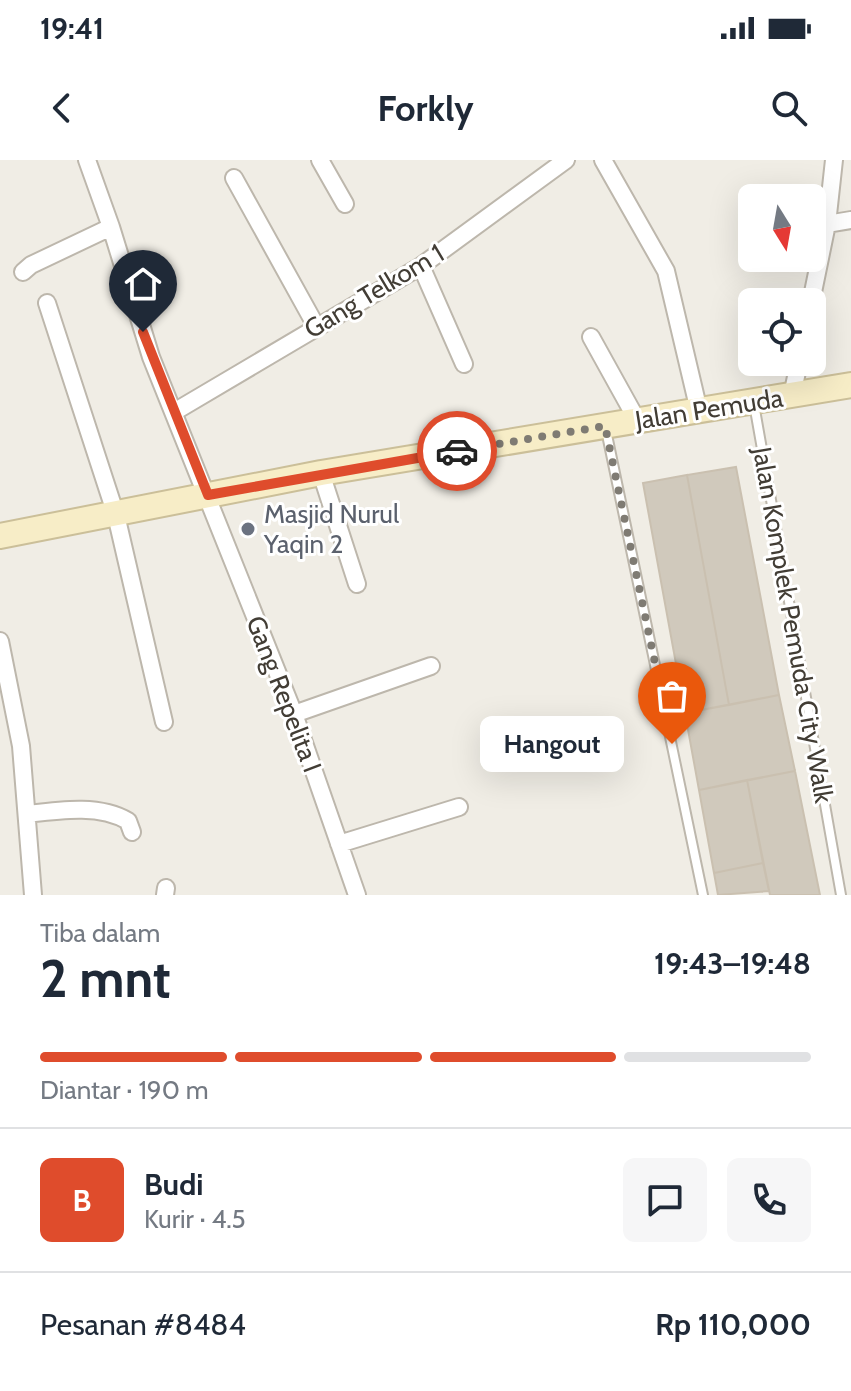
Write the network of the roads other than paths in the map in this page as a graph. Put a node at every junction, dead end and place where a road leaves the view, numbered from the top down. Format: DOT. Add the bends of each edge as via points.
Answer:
graph roads {
  1 [pos="87,160"];
  2 [pos="320,160"];
  3 [pos="566,160"];
  4 [pos="603,160"];
  5 [pos="834,160"];
  6 [pos="234,178"];
  7 [pos="345,204"];
  8 [pos="851,220"];
  9 [pos="827,224"];
  10 [pos="111,227"];
  11 [pos="421,266"];
  12 [pos="23,272"];
  13 [pos="814,288"];
  14 [pos="47,303"];
  15 [pos="316,326"];
  16 [pos="591,337"];
  17 [pos="464,364"];
  18 [pos="796,376"];
  19 [pos="851,385"];
  20 [pos="792,396"];
  21 [pos="754,403"];
  22 [pos="699,411"];
  23 [pos="174,412"];
  24 [pos="637,420"];
  25 [pos="605,426"];
  26 [pos="321,473"];
  27 [pos="208,495"];
  28 [pos="116,515"];
  29 [pos="0,536"];
  30 [pos="357,584"];
  31 [pos="1,649"];
  32 [pos="431,666"];
  33 [pos="294,714"];
  34 [pos="164,722"];
  35 [pos="459,807"];
  36 [pos="27,814"];
  37 [pos="132,832"];
  38 [pos="339,844"];
  39 [pos="33,895"];
  40 [pos="357,895"];
  41 [pos="703,895"];
  42 [pos="841,895"];
  1 -- 10 [label="street, Gang Repelita I"];
  2 -- 7 [label="street"];
  3 -- 11 [label="street, Gang Telkom 1"];
  4 -- 22 [label="street" via="666,271"];
  5 -- 9 [label="street"];
  6 -- 15 [label="street"];
  8 -- 9 [label="street"];
  9 -- 13 [label="street"];
  10 -- 12 [label="street"];
  10 -- 23 [label="street, Gang Repelita I" via="151,357"];
  11 -- 15 [label="street, Gang Telkom 1"];
  11 -- 17 [label="street"];
  14 -- 28 [label="street"];
  15 -- 23 [label="street, Gang Telkom 1"];
  16 -- 24 [label="street"];
  18 -- 20 [label="street"];
  19 -- 20 [label="main road, Jalan Pemuda"];
  20 -- 21 [label="main road, Jalan Pemuda"];
  21 -- 22 [label="main road, Jalan Pemuda"];
  21 -- 42 [label="lane, Jalan Komplek Pemuda City Walk"];
  22 -- 24 [label="main road, Jalan Pemuda"];
  23 -- 27 [label="street, Gang Repelita I"];
  24 -- 25 [label="main road, Jalan Pemuda"];
  25 -- 26 [label="main road, Jalan Pemuda"];
  25 -- 41 [label="lane"];
  26 -- 27 [label="main road, Jalan Pemuda"];
  26 -- 30 [label="street"];
  27 -- 28 [label="main road, Jalan Pemuda"];
  27 -- 33 [label="street, Gang Repelita I"];
  28 -- 29 [label="main road, Jalan Pemuda"];
  28 -- 34 [label="street"];
  31 -- 36 [label="street" via="21,746"];
  32 -- 33 [label="street"];
  33 -- 38 [label="street, Gang Repelita I"];
  35 -- 38 [label="street"];
  36 -- 37 [label="street" via="115,813 128,821"];
  36 -- 39 [label="street"];
  38 -- 40 [label="street, Gang Repelita I"];
}
